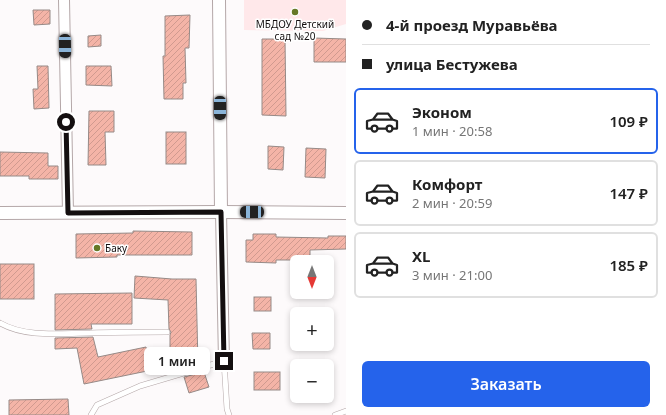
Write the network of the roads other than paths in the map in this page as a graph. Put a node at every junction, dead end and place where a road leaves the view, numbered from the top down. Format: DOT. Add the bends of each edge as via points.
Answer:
graph roads {
  1 [pos="64,0"];
  2 [pos="219,0"];
  3 [pos="221,212"];
  4 [pos="0,213"];
  5 [pos="68,213"];
  6 [pos="346,213"];
  7 [pos="0,323"];
  8 [pos="167,332"];
  9 [pos="224,361"];
  10 [pos="346,411"];
  11 [pos="91,415"];
  12 [pos="229,415"];
  13 [pos="335,415"];
  1 -- 5 [label="street"];
  2 -- 3 [label="street"];
  3 -- 5 [label="street"];
  3 -- 6 [label="street"];
  3 -- 9 [label="street"];
  4 -- 5 [label="street"];
  7 -- 8 [label="lane" via="9,328 30,332"];
  9 -- 11 [label="lane" via="140,386 97,405"];
  9 -- 12 [label="lane"];
  10 -- 13 [label="lane"];
}
